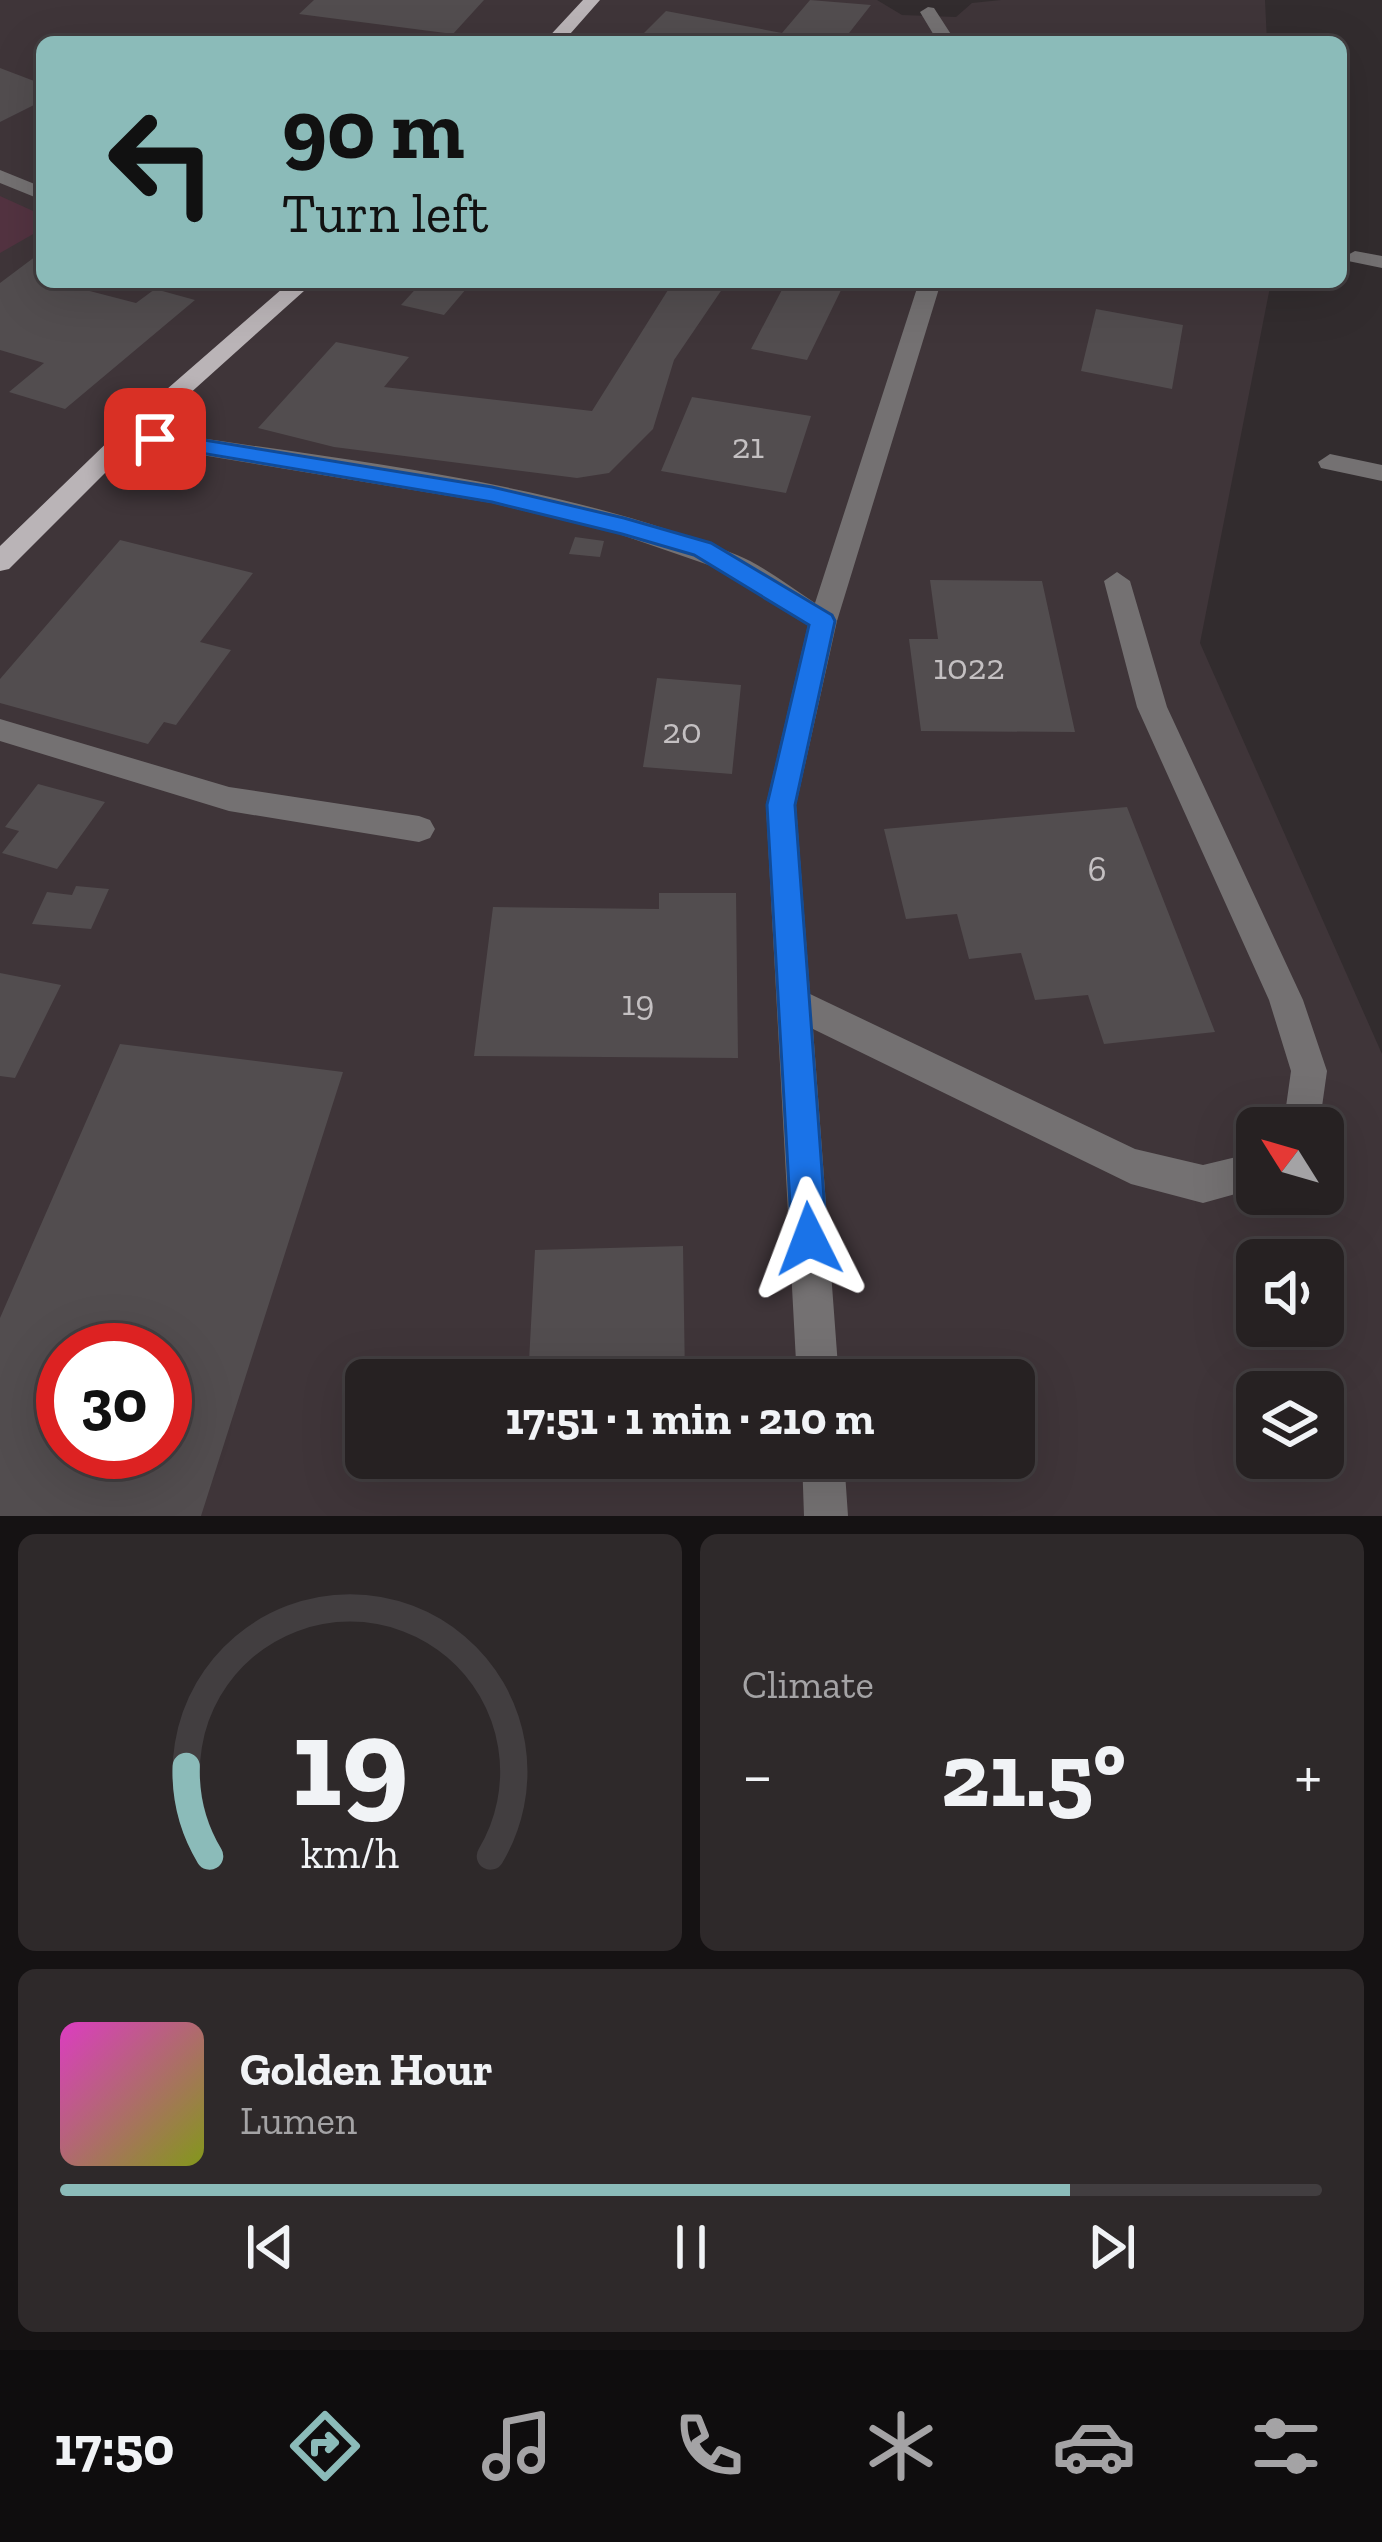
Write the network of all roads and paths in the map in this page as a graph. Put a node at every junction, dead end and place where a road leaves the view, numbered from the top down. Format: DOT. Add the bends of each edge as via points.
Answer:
graph roads {
  1 [pos="592,0"];
  2 [pos="905,0"];
  3 [pos="945,0"];
  4 [pos="928,12"];
  5 [pos="559,36"];
  6 [pos="943,36"];
  7 [pos="0,176"];
  8 [pos="36,191"];
  9 [pos="1355,257"];
  10 [pos="1382,262"];
  11 [pos="290,288"];
  12 [pos="928,288"];
  13 [pos="129,435"];
  14 [pos="1330,462"];
  15 [pos="1382,473"];
  16 [pos="0,562"];
  17 [pos="1117,581"];
  18 [pos="823,621"];
  19 [pos="0,730"];
  20 [pos="419,830"];
  21 [pos="795,1003"];
  22 [pos="1304,1107"];
  23 [pos="1236,1175"];
  24 [pos="817,1359"];
  25 [pos="824,1479"];
  26 [pos="826,1516"];
  1 -- 5 [label="main road"];
  2 -- 4 [label="street"];
  3 -- 4 [label="street"];
  4 -- 6 [label="street"];
  7 -- 8 [label="street"];
  9 -- 10 [label="street"];
  11 -- 13 [label="main road"];
  12 -- 18 [label="street"];
  13 -- 16 [label="main road"];
  13 -- 18 [label="street" via="492,495 624,526 718,556"];
  14 -- 15 [label="street"];
  17 -- 22 [label="street" via="1152,707 1286,1000 1309,1071"];
  18 -- 21 [label="street" via="781,805"];
  19 -- 20 [label="street" via="229,799"];
  21 -- 23 [label="street" via="1131,1166 1203,1184"];
  21 -- 24 [label="street"];
  25 -- 26 [label="street"];
}
